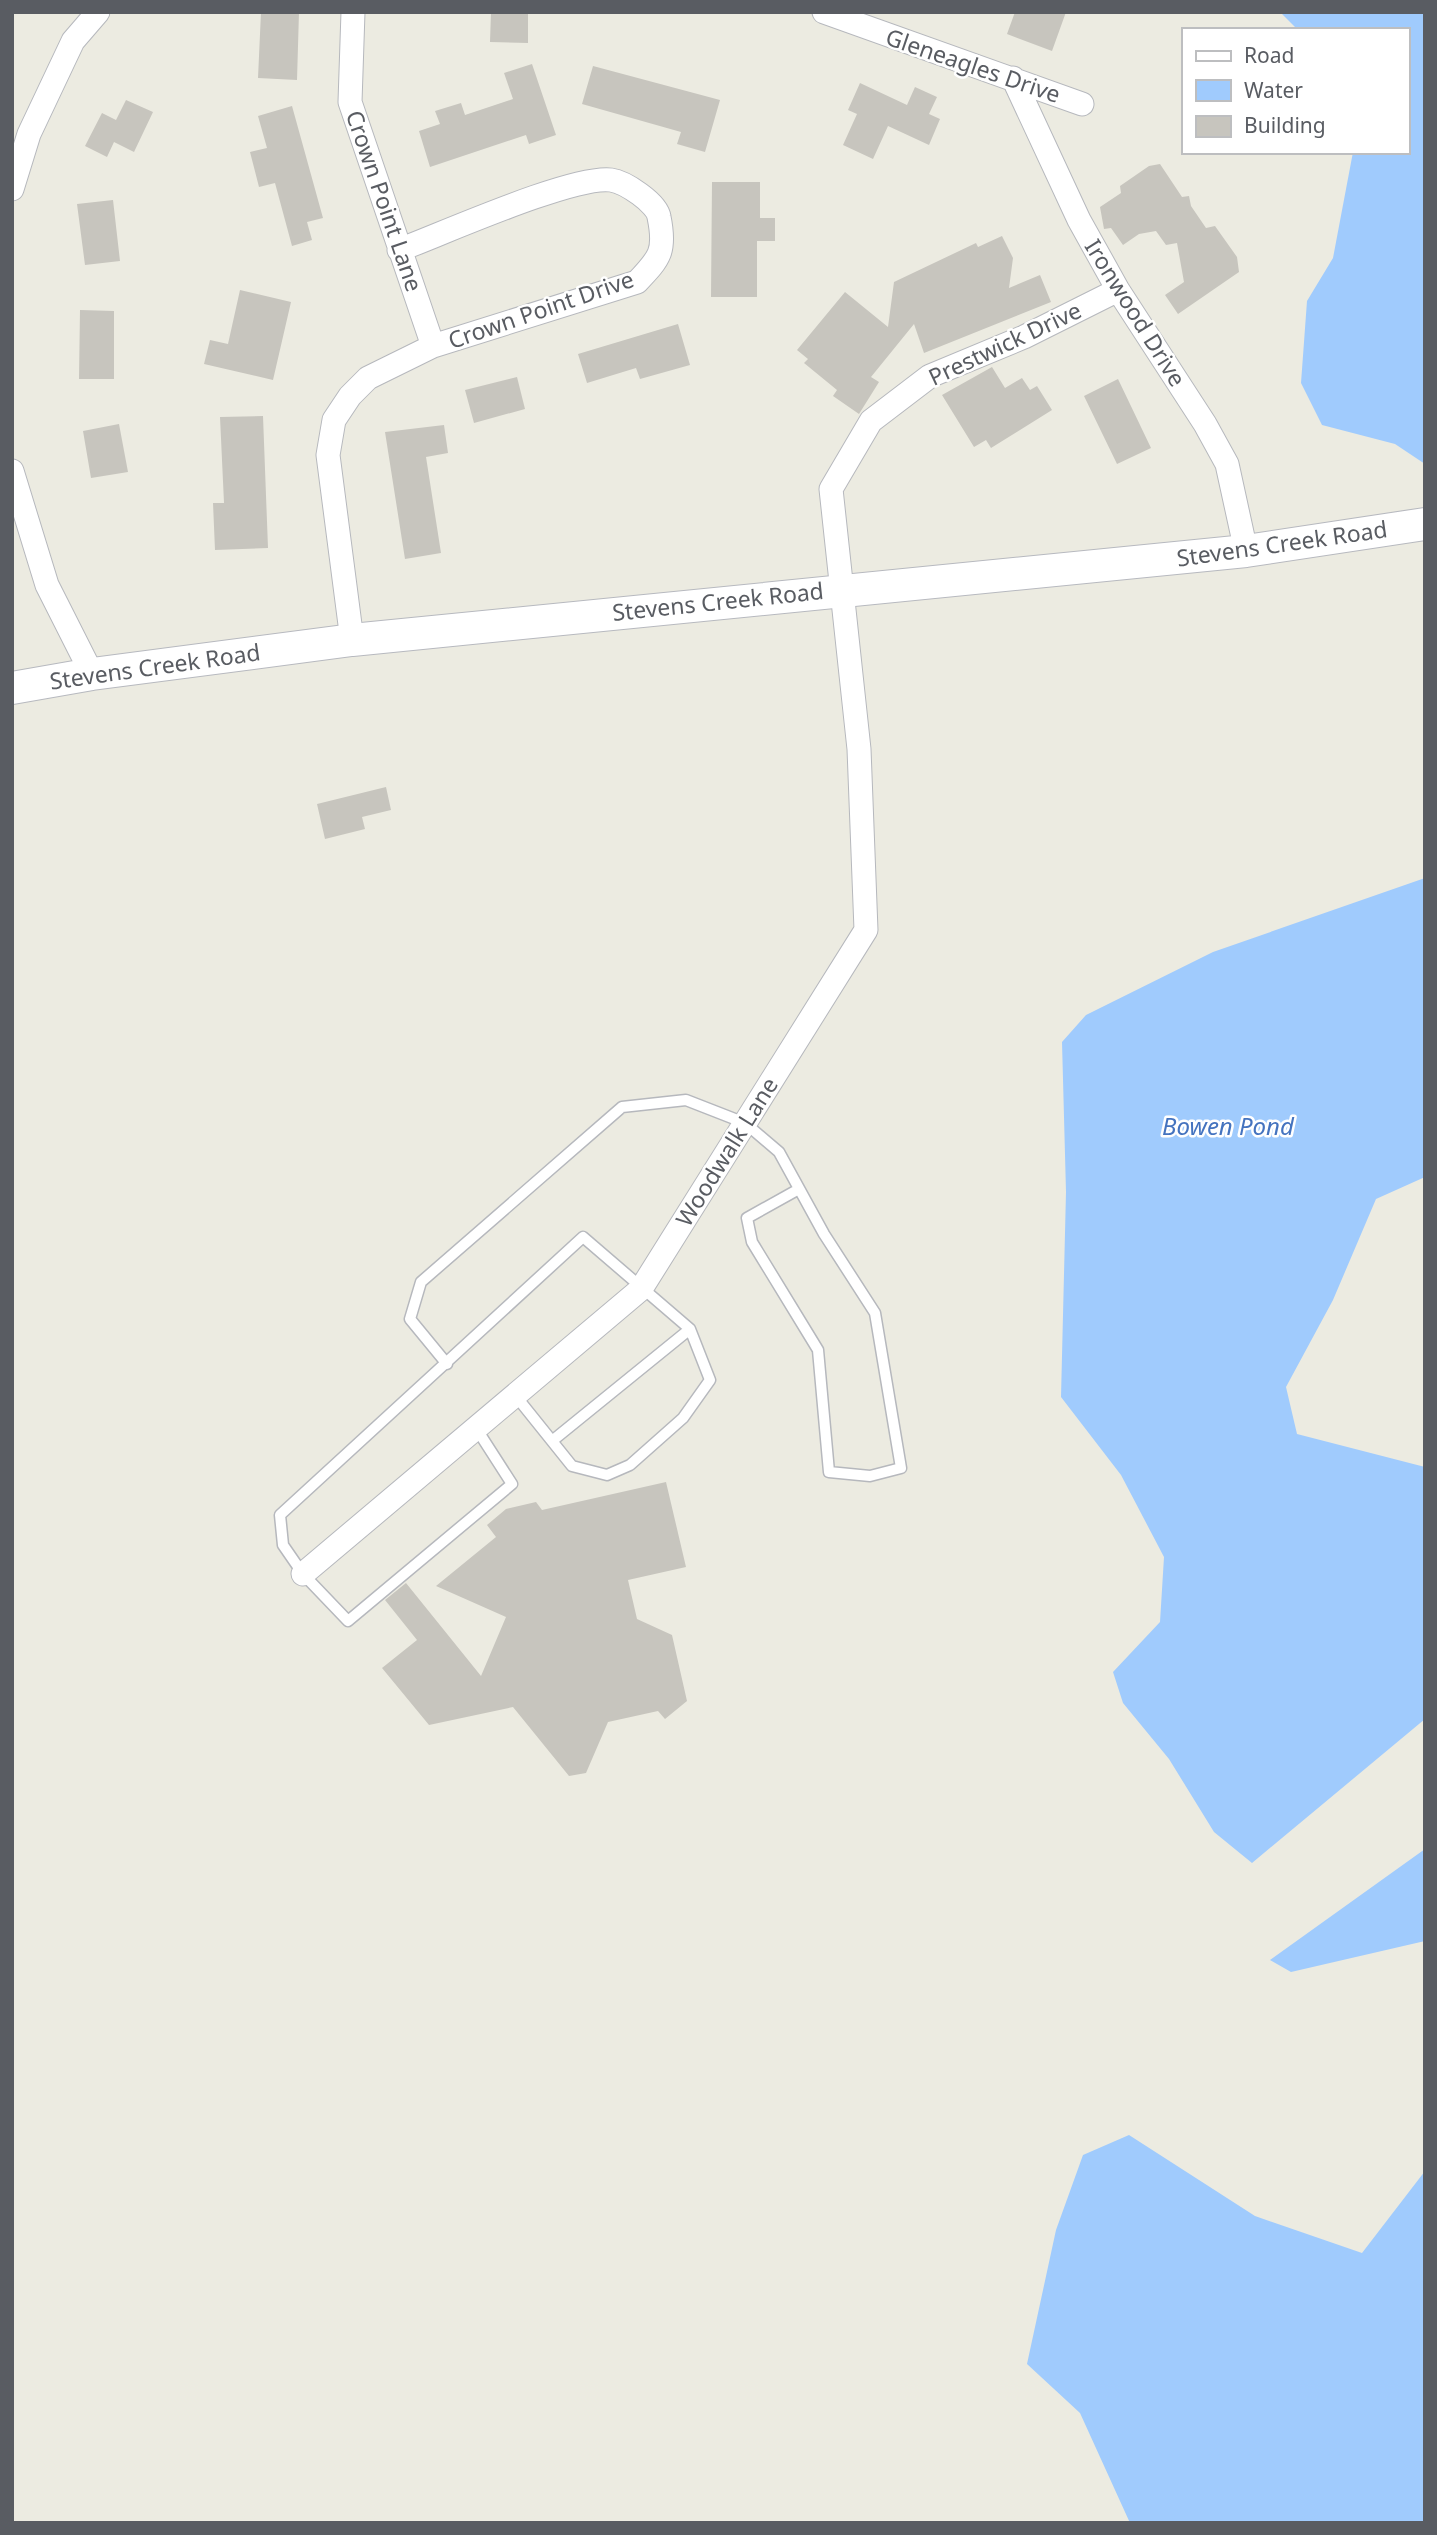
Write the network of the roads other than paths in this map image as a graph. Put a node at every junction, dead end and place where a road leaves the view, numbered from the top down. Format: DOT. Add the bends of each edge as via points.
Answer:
graph roads {
  1 [pos="98,12"];
  2 [pos="353,12"];
  3 [pos="824,12"];
  4 [pos="1013,78"];
  5 [pos="1082,104"];
  6 [pos="12,189"];
  7 [pos="399,250"];
  8 [pos="1118,290"];
  9 [pos="433,346"];
  10 [pos="12,471"];
  11 [pos="1412,526"];
  12 [pos="1247,551"];
  13 [pos="843,589"];
  14 [pos="352,640"];
  15 [pos="92,674"];
  16 [pos="12,688"];
  17 [pos="745,1123"];
  18 [pos="799,1189"];
  19 [pos="641,1289"];
  20 [pos="690,1329"];
  21 [pos="447,1364"];
  22 [pos="515,1395"];
  23 [pos="476,1428"];
  24 [pos="552,1441"];
  25 [pos="303,1574"];
  1 -- 6 [label="street" via="73,41 29,134"];
  2 -- 7 [label="street, Crown Point Lane" via="350,102"];
  3 -- 4 [label="street, Gleneagles Drive"];
  4 -- 5 [label="street, Gleneagles Drive"];
  4 -- 8 [label="street, Ironwood Drive" via="1079,220"];
  7 -- 9 [label="street, Crown Point Lane"];
  7 -- 9 [label="street, Crown Point Drive" via="574,184 612,180 652,202 658,212 664,241 658,260 636,282"];
  8 -- 12 [label="street, Ironwood Drive" via="1227,464"];
  8 -- 13 [label="street, Prestwick Drive" via="1024,337 930,376 871,421 831,489"];
  9 -- 14 [label="street, Crown Point Drive" via="368,378 334,420 328,455"];
  10 -- 15 [label="street" via="47,585"];
  11 -- 12 [label="street, Stevens Creek Road"];
  12 -- 13 [label="street, Stevens Creek Road" via="998,578"];
  13 -- 14 [label="street, Stevens Creek Road"];
  13 -- 17 [label="street, Woodwalk Lane" via="859,750 866,930"];
  14 -- 15 [label="street, Stevens Creek Road"];
  15 -- 16 [label="street, Stevens Creek Road"];
  17 -- 18 [label="lane" via="779,1152"];
  17 -- 19 [label="street, Woodwalk Lane"];
  17 -- 21 [label="lane" via="686,1100 622,1107 421,1282 410,1319"];
  18 -- 18 [label="lane" via="747,1218 752,1242 818,1350 829,1472 870,1476 901,1468 875,1313"];
  19 -- 20 [label="lane"];
  19 -- 21 [label="lane" via="583,1237"];
  19 -- 22 [label="street, Woodwalk Lane"];
  20 -- 24 [label="lane"];
  20 -- 24 [label="lane" via="710,1380 683,1418 630,1465 607,1475 572,1466"];
  21 -- 25 [label="lane" via="279,1515 283,1545"];
  22 -- 23 [label="street, Woodwalk Lane"];
  22 -- 24 [label="lane"];
  23 -- 25 [label="street, Woodwalk Lane"];
  23 -- 25 [label="lane" via="512,1484 348,1621"];
}
